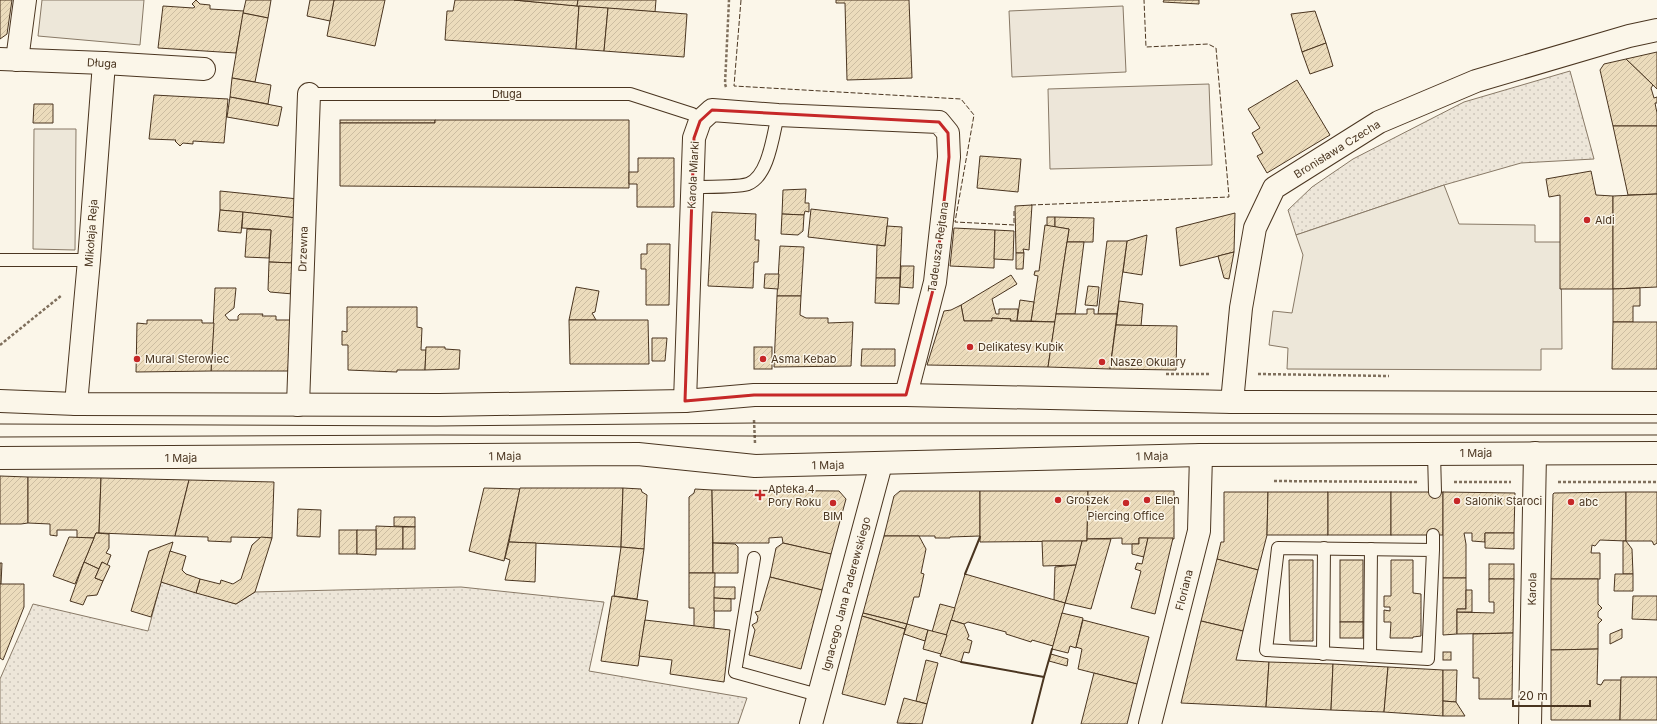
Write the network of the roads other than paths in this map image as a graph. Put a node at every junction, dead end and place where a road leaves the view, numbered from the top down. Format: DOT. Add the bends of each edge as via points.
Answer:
graph roads {
  1 [pos="25,0"];
  2 [pos="1657,30"];
  3 [pos="9,59"];
  4 [pos="104,63"];
  5 [pos="204,69"];
  6 [pos="309,94"];
  7 [pos="778,115"];
  8 [pos="700,121"];
  9 [pos="692,187"];
  10 [pos="0,260"];
  11 [pos="89,267"];
  12 [pos="906,395"];
  13 [pos="0,401"];
  14 [pos="685,401"];
  15 [pos="1232,402"];
  16 [pos="1657,403"];
  17 [pos="76,404"];
  18 [pos="298,404"];
  19 [pos="1434,453"];
  20 [pos="1535,453"];
  21 [pos="1657,453"];
  22 [pos="1201,455"];
  23 [pos="0,458"];
  24 [pos="881,464"];
  25 [pos="1435,487"];
  26 [pos="1433,535"];
  27 [pos="1324,548"];
  28 [pos="1371,549"];
  29 [pos="1433,550"];
  30 [pos="754,558"];
  31 [pos="1323,654"];
  32 [pos="1370,656"];
  33 [pos="818,695"];
  34 [pos="811,724"];
  35 [pos="1150,724"];
  36 [pos="1530,724"];
  1 -- 3 [label="street"];
  2 -- 15 [label="street, Bronisława Czecha" via="1476,81 1379,122 1274,188 1255,228 1242,308"];
  3 -- 4 [label="street, Długa"];
  4 -- 5 [label="street, Długa"];
  4 -- 11 [label="street, Mikołaja Reja"];
  6 -- 8 [label="lane, Długa" via="630,94 692,114"];
  6 -- 18 [label="street, Drzewna"];
  7 -- 8 [label="street" via="712,110"];
  7 -- 9 [label="lane" via="766,163 759,176 748,184"];
  7 -- 12 [label="street, Tadeusza Rejtana" via="939,122 948,133 950,157 935,282"];
  8 -- 9 [label="street, Karola Miarki" via="694,138"];
  9 -- 14 [label="street, Karola Miarki"];
  10 -- 11 [label="lane"];
  11 -- 17 [label="street, Mikołaja Reja"];
  12 -- 14 [label="street" via="754,395"];
  12 -- 15 [label="street"];
  13 -- 17 [label="street"];
  14 -- 18 [label="street" via="438,405"];
  15 -- 16 [label="street"];
  17 -- 18 [label="street"];
  19 -- 20 [label="street, 1 Maja"];
  19 -- 22 [label="street, 1 Maja"];
  19 -- 25 [label="lane"];
  20 -- 21 [label="street, 1 Maja"];
  20 -- 36 [label="street, Karola"];
  22 -- 24 [label="street, 1 Maja"];
  22 -- 35 [label="street, Floriana" via="1199,531"];
  23 -- 24 [label="street, 1 Maja" via="638,454 755,466"];
  24 -- 33 [label="street, Ignacego Jana Paderewskiego"];
  26 -- 29 [label="lane"];
  27 -- 28 [label="lane"];
  27 -- 31 [label="lane"];
  27 -- 31 [label="lane" via="1278,548 1266,650"];
  28 -- 29 [label="lane"];
  28 -- 32 [label="lane"];
  29 -- 32 [label="lane" via="1428,659"];
  30 -- 33 [label="lane" via="735,672"];
  31 -- 32 [label="lane"];
  33 -- 34 [label="street, Ignacego Jana Paderewskiego"];
}
